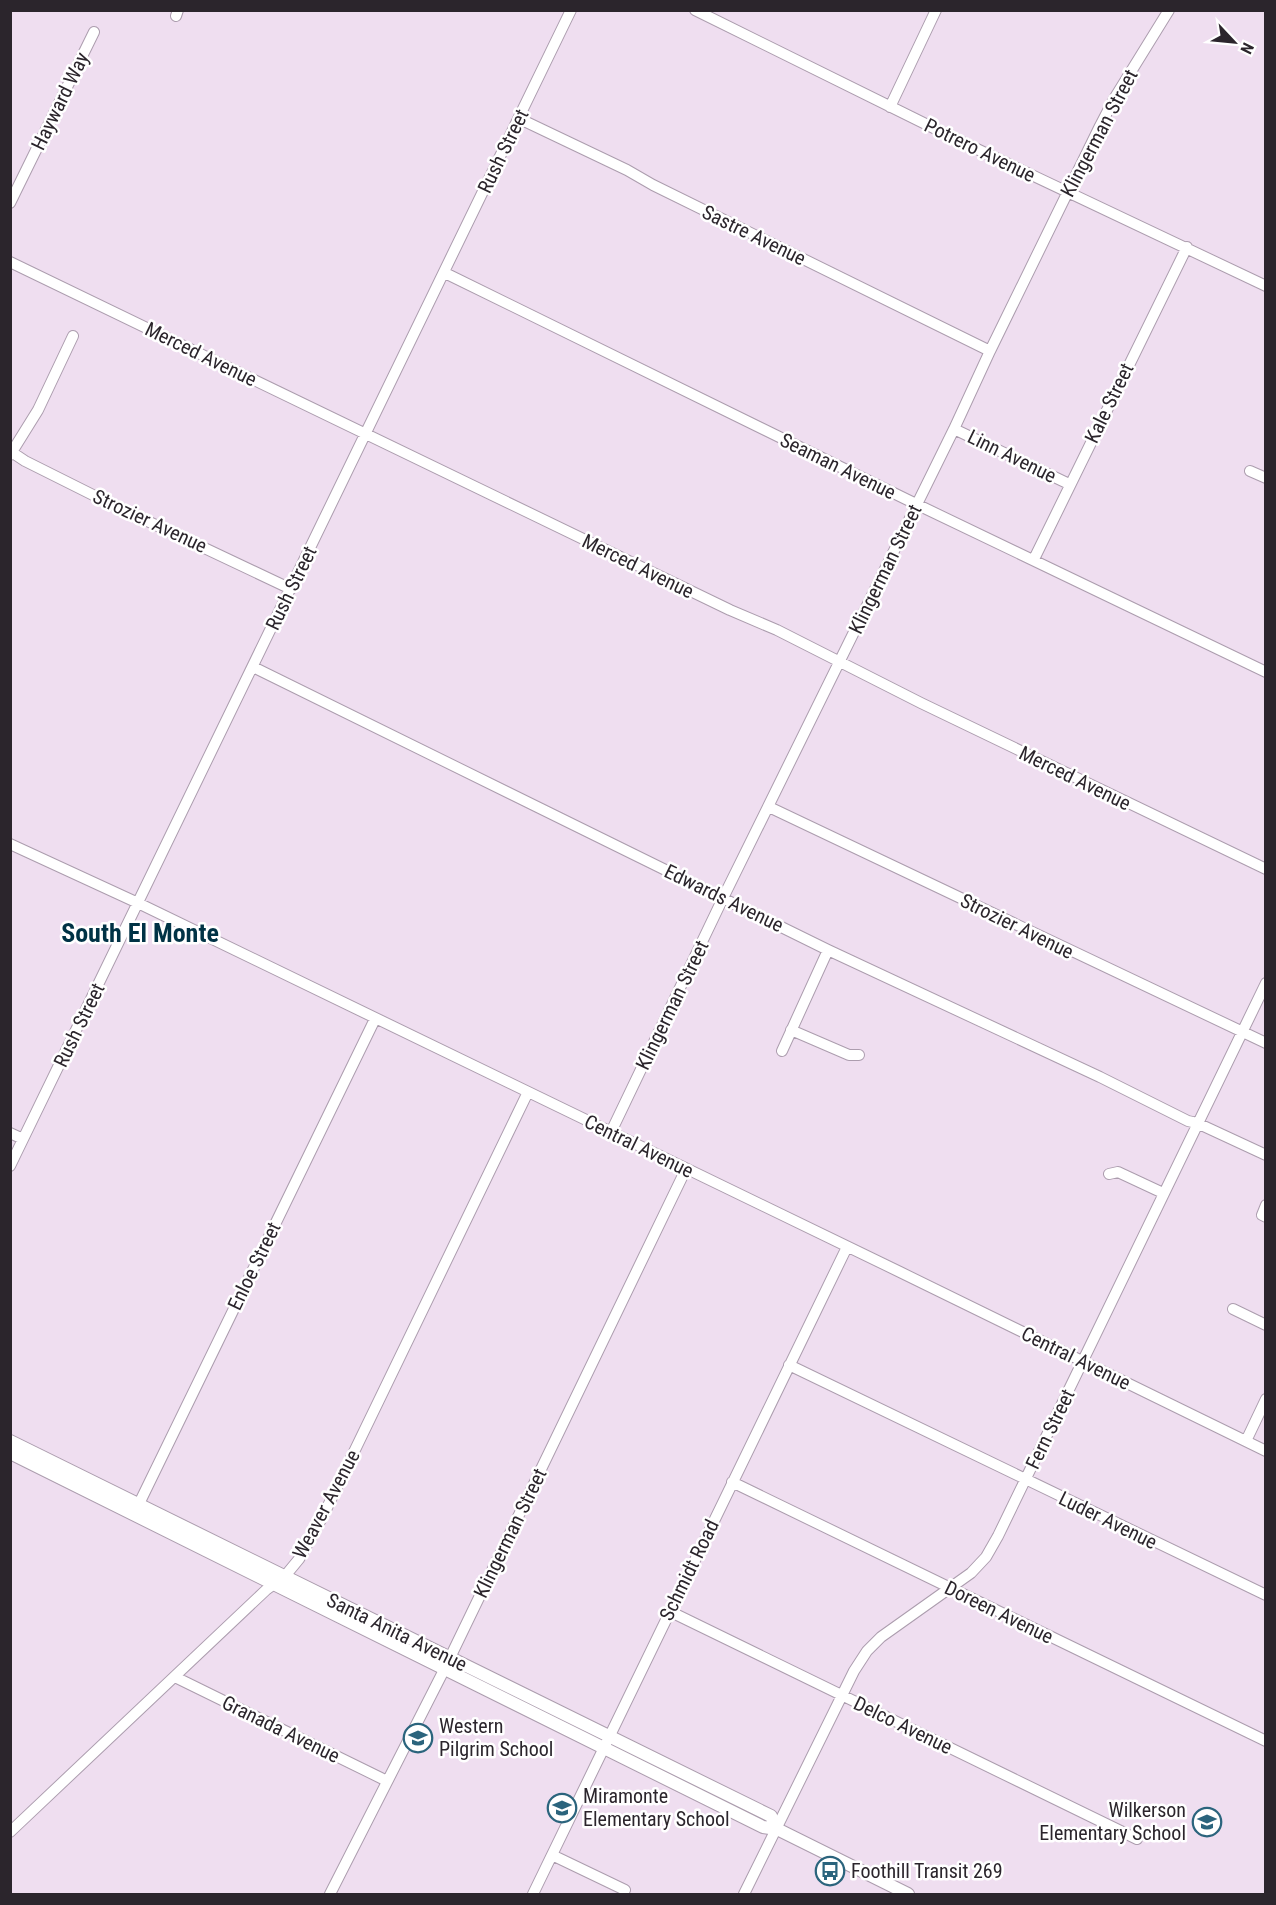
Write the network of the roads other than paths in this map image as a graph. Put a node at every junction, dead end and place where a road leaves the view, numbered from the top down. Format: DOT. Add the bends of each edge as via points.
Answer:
graph roads {
  1 [pos="572,10"];
  2 [pos="695,10"];
  3 [pos="936,10"];
  4 [pos="1168,10"];
  5 [pos="714,15"];
  6 [pos="94,32"];
  7 [pos="890,107"];
  8 [pos="520,119"];
  9 [pos="1068,192"];
  10 [pos="10,203"];
  11 [pos="1187,248"];
  12 [pos="10,262"];
  13 [pos="445,273"];
  14 [pos="1266,286"];
  15 [pos="73,336"];
  16 [pos="990,351"];
  17 [pos="954,429"];
  18 [pos="366,434"];
  19 [pos="11,453"];
  20 [pos="1250,471"];
  21 [pos="1266,478"];
  22 [pos="1069,484"];
  23 [pos="916,504"];
  24 [pos="1034,559"];
  25 [pos="291,589"];
  26 [pos="840,661"];
  27 [pos="253,667"];
  28 [pos="1266,672"];
  29 [pos="769,807"];
  30 [pos="10,844"];
  31 [pos="1266,869"];
  32 [pos="723,898"];
  33 [pos="138,903"];
  34 [pos="828,950"];
  35 [pos="1266,983"];
  36 [pos="375,1019"];
  37 [pos="791,1030"];
  38 [pos="1242,1032"];
  39 [pos="1266,1044"];
  40 [pos="782,1051"];
  41 [pos="859,1055"];
  42 [pos="528,1092"];
  43 [pos="1197,1123"];
  44 [pos="611,1132"];
  45 [pos="10,1134"];
  46 [pos="23,1140"];
  47 [pos="1266,1155"];
  48 [pos="10,1166"];
  49 [pos="686,1169"];
  50 [pos="1109,1174"];
  51 [pos="1163,1193"];
  52 [pos="1266,1205"];
  53 [pos="1266,1217"];
  54 [pos="847,1246"];
  55 [pos="1233,1309"];
  56 [pos="1266,1325"];
  57 [pos="1083,1362"];
  58 [pos="789,1365"];
  59 [pos="1266,1399"];
  60 [pos="10,1441"];
  61 [pos="1245,1441"];
  62 [pos="1266,1451"];
  63 [pos="10,1453"];
  64 [pos="1026,1480"];
  65 [pos="732,1482"];
  66 [pos="137,1509"];
  67 [pos="285,1576"];
  68 [pos="274,1584"];
  69 [pos="950,1589"];
  70 [pos="1266,1595"];
  71 [pos="669,1611"];
  72 [pos="447,1663"];
  73 [pos="175,1677"];
  74 [pos="842,1695"];
  75 [pos="606,1741"];
  76 [pos="1266,1741"];
  77 [pos="387,1781"];
  78 [pos="777,1829"];
  79 [pos="10,1832"];
  80 [pos="1137,1839"];
  81 [pos="552,1856"];
  82 [pos="629,1892"];
  83 [pos="330,1894"];
  84 [pos="533,1894"];
  85 [pos="744,1894"];
  86 [pos="908,1894"];
  1 -- 8 [label="street, Rush Street"];
  2 -- 5 [label="street, Potrero Avenue"];
  3 -- 7 [label="street"];
  4 -- 9 [label="street, Klingerman Street" via="1114,99"];
  5 -- 7 [label="street, Potrero Avenue"];
  6 -- 10 [label="street, Hayward Way"];
  7 -- 9 [label="street, Potrero Avenue"];
  8 -- 13 [label="street, Rush Street"];
  8 -- 16 [label="street, Sastre Avenue"];
  9 -- 11 [label="street, Potrero Avenue"];
  9 -- 16 [label="street, Klingerman Street"];
  11 -- 14 [label="street, Potrero Avenue"];
  11 -- 22 [label="street, Kale Street"];
  12 -- 18 [label="street, Merced Avenue"];
  13 -- 18 [label="street, Rush Street"];
  13 -- 23 [label="street, Seaman Avenue"];
  15 -- 19 [label="street" via="38,410"];
  16 -- 17 [label="street, Klingerman Street"];
  17 -- 22 [label="street, Linn Avenue"];
  17 -- 23 [label="street, Klingerman Street"];
  18 -- 25 [label="street, Rush Street"];
  18 -- 26 [label="street, Merced Avenue"];
  19 -- 25 [label="street, Strozier Avenue"];
  20 -- 21 [label="street"];
  22 -- 24 [label="street, Kale Street"];
  23 -- 24 [label="street, Seaman Avenue"];
  23 -- 26 [label="street, Klingerman Street"];
  24 -- 28 [label="street, Seaman Avenue"];
  25 -- 27 [label="street, Rush Street"];
  26 -- 29 [label="street, Klingerman Street"];
  26 -- 31 [label="street, Merced Avenue"];
  27 -- 32 [label="street, Edwards Avenue"];
  27 -- 33 [label="street, Rush Street"];
  29 -- 32 [label="street, Klingerman Street"];
  29 -- 38 [label="street, Strozier Avenue"];
  30 -- 33 [label="street, Central Avenue"];
  32 -- 34 [label="street, Edwards Avenue"];
  32 -- 44 [label="street, Klingerman Street"];
  33 -- 36 [label="street, Central Avenue"];
  33 -- 46 [label="street, Rush Street"];
  34 -- 37 [label="street"];
  34 -- 43 [label="street, Edwards Avenue"];
  35 -- 38 [label="street, Fern Street"];
  36 -- 42 [label="street, Central Avenue"];
  36 -- 66 [label="street, Enloe Street"];
  37 -- 40 [label="street"];
  37 -- 41 [label="street" via="849,1055"];
  38 -- 39 [label="street, Strozier Avenue"];
  38 -- 43 [label="street, Fern Street"];
  42 -- 44 [label="street, Central Avenue"];
  42 -- 67 [label="street, Weaver Avenue" via="320,1522"];
  43 -- 47 [label="street, Edwards Avenue"];
  43 -- 51 [label="street, Fern Street"];
  44 -- 49 [label="street, Central Avenue"];
  45 -- 46 [label="street"];
  46 -- 48 [label="street, Rush Street"];
  49 -- 54 [label="street, Central Avenue"];
  49 -- 72 [label="street, Klingerman Street"];
  50 -- 51 [label="street" via="1118,1172"];
  51 -- 57 [label="street, Fern Street"];
  52 -- 53 [label="street" via="1262,1215"];
  54 -- 57 [label="street, Central Avenue"];
  54 -- 58 [label="street, Schmidt Road"];
  55 -- 56 [label="street"];
  57 -- 61 [label="street, Central Avenue"];
  57 -- 64 [label="street, Fern Street"];
  58 -- 64 [label="street, Luder Avenue"];
  58 -- 65 [label="street, Schmidt Road"];
  59 -- 61 [label="street"];
  60 -- 66 [label="main road, Santa Anita Avenue"];
  61 -- 62 [label="street, Central Avenue"];
  63 -- 66 [label="main road, Santa Anita Avenue"];
  64 -- 69 [label="street, Fern Street" via="986,1557"];
  64 -- 70 [label="street, Luder Avenue"];
  65 -- 69 [label="street, Doreen Avenue"];
  65 -- 71 [label="street, Schmidt Road"];
  66 -- 67 [label="main road, Santa Anita Avenue"];
  66 -- 68 [label="main road, Santa Anita Avenue"];
  67 -- 68 [label="street, Weaver Avenue"];
  67 -- 72 [label="main road, Santa Anita Avenue"];
  68 -- 72 [label="main road, Santa Anita Avenue"];
  68 -- 73 [label="street, Weaver Avenue"];
  69 -- 74 [label="street, Fern Street" via="881,1636 867,1651"];
  69 -- 76 [label="street, Doreen Avenue"];
  71 -- 74 [label="street, Delco Avenue"];
  71 -- 75 [label="street, Schmidt Road"];
  72 -- 75 [label="main road, Santa Anita Avenue"];
  72 -- 77 [label="street, Klingerman Street"];
  73 -- 77 [label="street, Granada Avenue"];
  73 -- 79 [label="street, Weaver Avenue"];
  74 -- 78 [label="street, Fern Street"];
  74 -- 80 [label="street, Delco Avenue"];
  75 -- 78 [label="main road, Santa Anita Avenue" via="771,1816"];
  75 -- 81 [label="street, Schmidt Road"];
  77 -- 83 [label="street, Klingerman Street"];
  78 -- 85 [label="street, Fern Street"];
  78 -- 86 [label="main road, Santa Anita Avenue"];
  81 -- 82 [label="street"];
  81 -- 84 [label="street, Schmidt Road"];
}
